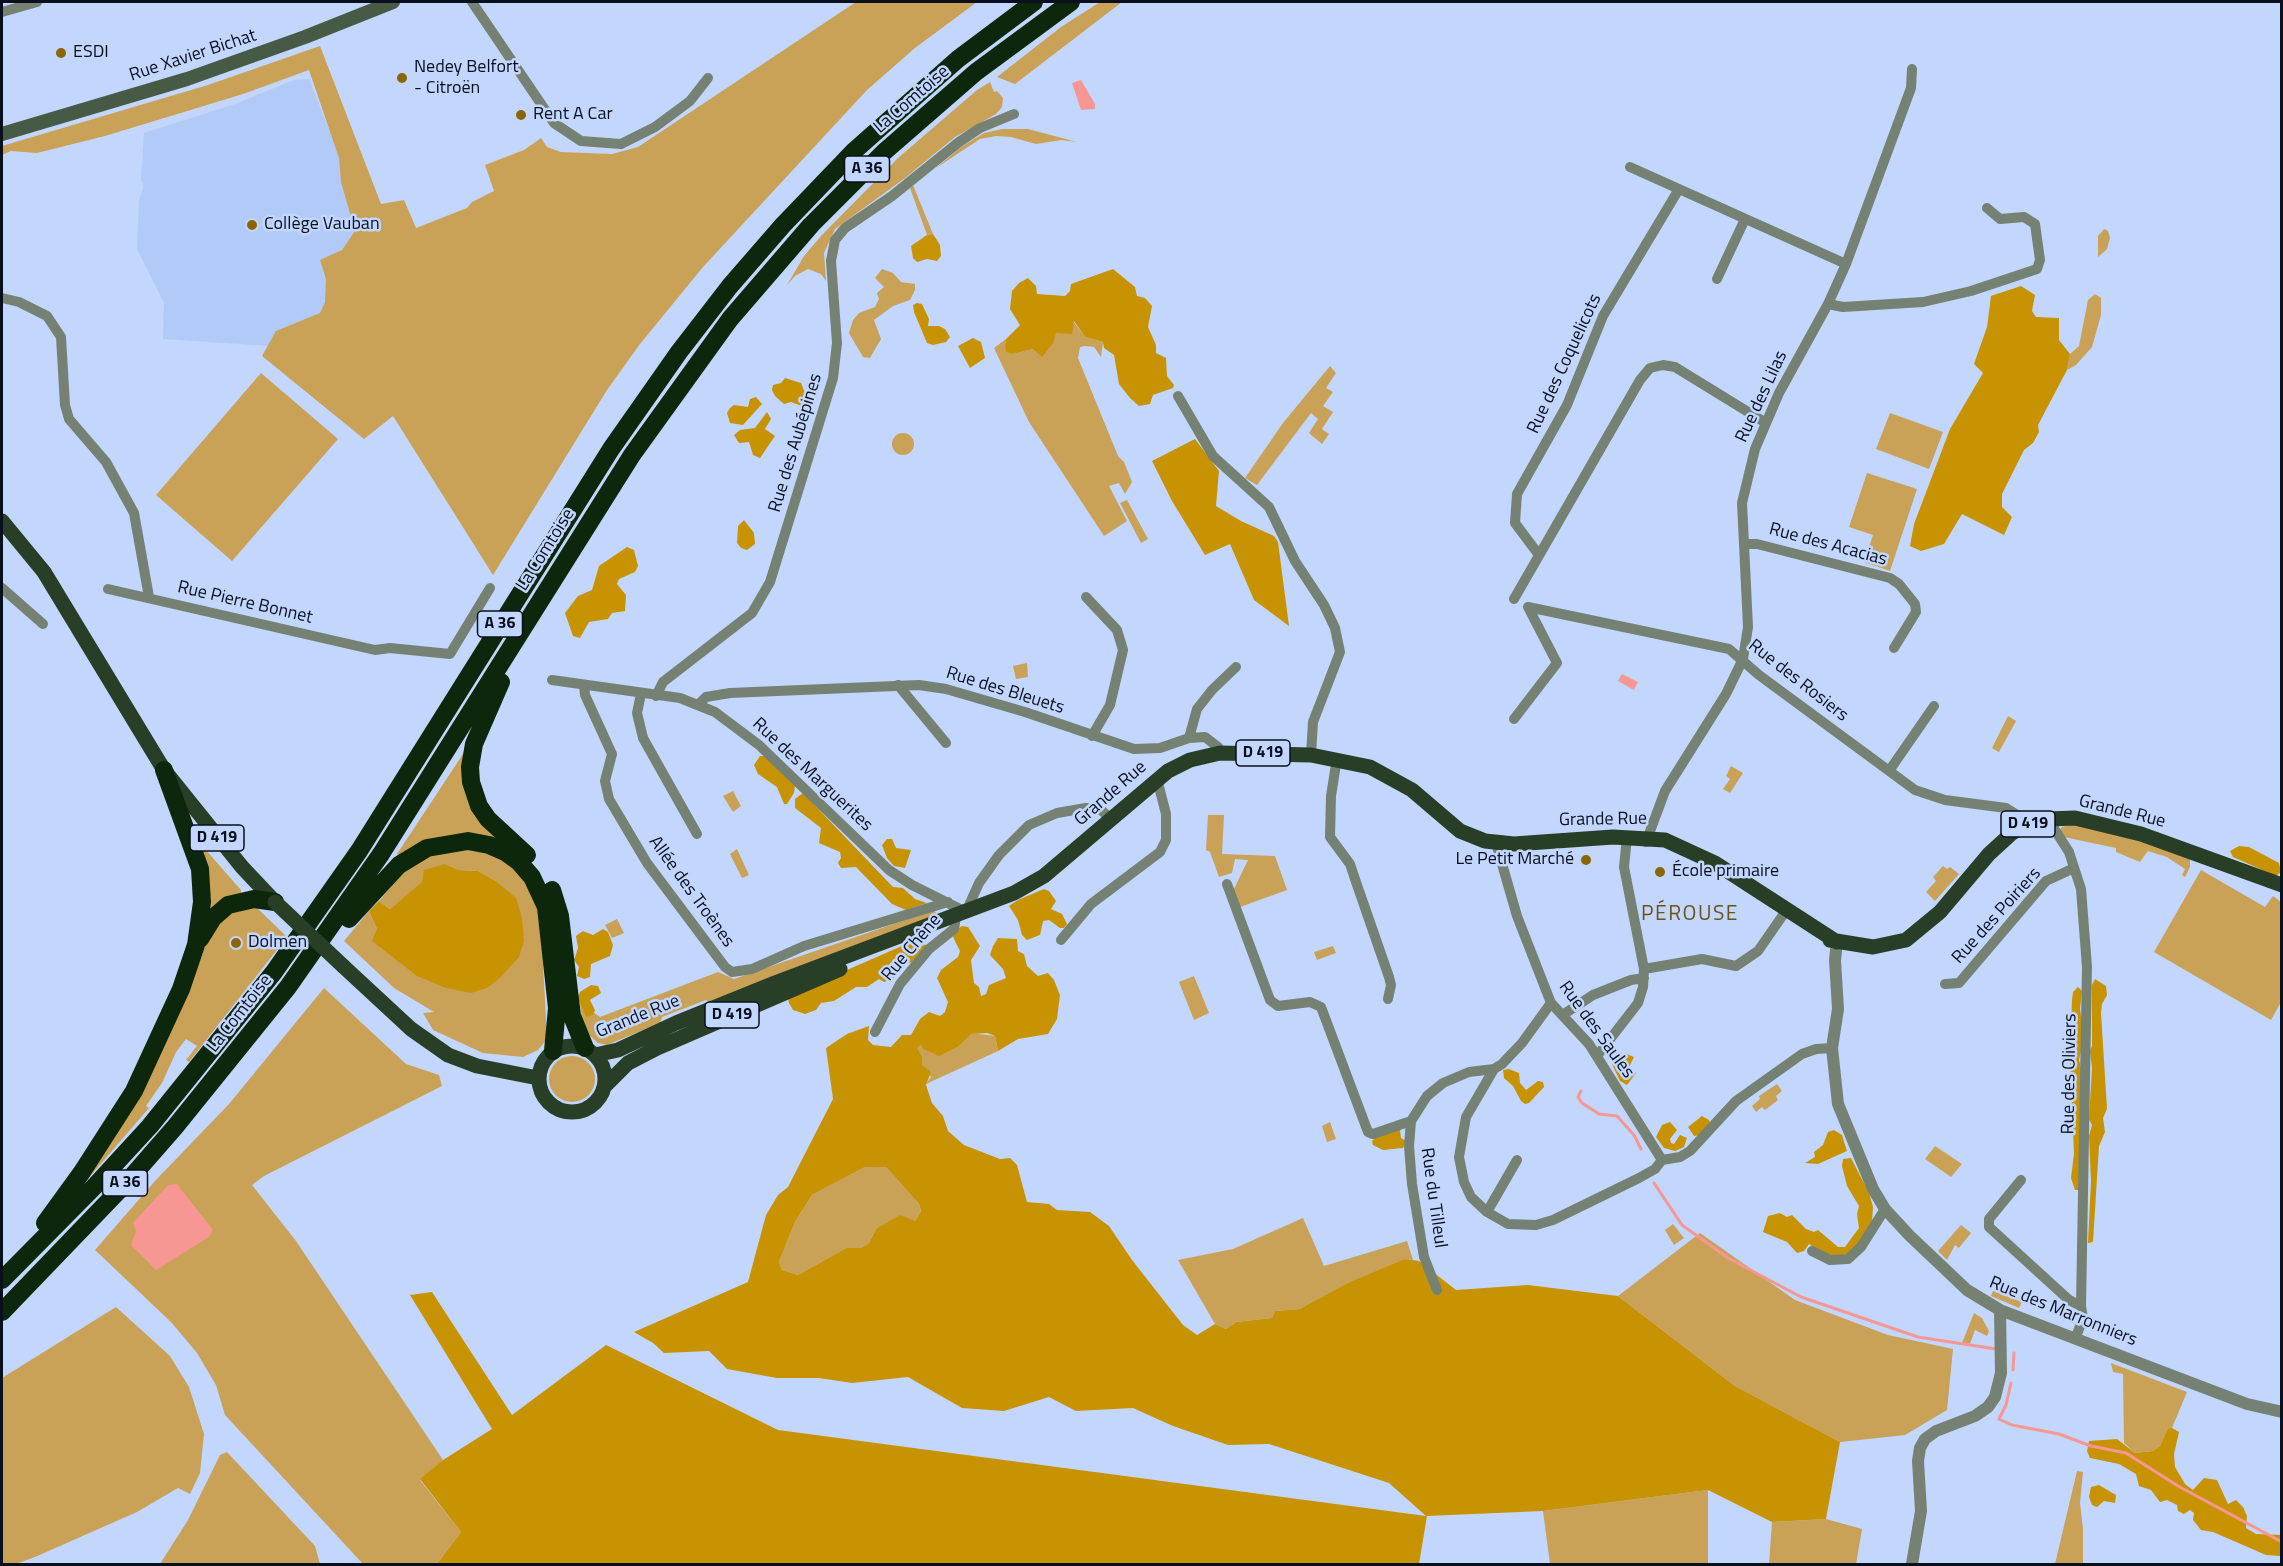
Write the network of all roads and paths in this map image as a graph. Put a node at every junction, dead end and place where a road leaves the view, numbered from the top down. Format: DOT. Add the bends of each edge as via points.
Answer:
graph roads {
  1 [pos="37,2"];
  2 [pos="393,2"];
  3 [pos="472,2"];
  4 [pos="1034,2"];
  5 [pos="1071,2"];
  6 [pos="2,12"];
  7 [pos="1912,69"];
  8 [pos="708,78"];
  9 [pos="1014,114"];
  10 [pos="2,134"];
  11 [pos="1630,167"];
  12 [pos="1679,189"];
  13 [pos="1987,208"];
  14 [pos="1745,219"];
  15 [pos="1846,264"];
  16 [pos="1717,279"];
  17 [pos="2,298"];
  18 [pos="1828,303"];
  19 [pos="1178,396"];
  20 [pos="1766,423"];
  21 [pos="2,508"];
  22 [pos="2,521"];
  23 [pos="2,532"];
  24 [pos="23,543"];
  25 [pos="1744,544"];
  26 [pos="1539,555"];
  27 [pos="2,588"];
  28 [pos="490,588"];
  29 [pos="108,589"];
  30 [pos="149,597"];
  31 [pos="1086,597"];
  32 [pos="1514,599"];
  33 [pos="529,616"];
  34 [pos="43,624"];
  35 [pos="1894,648"];
  36 [pos="1743,659"];
  37 [pos="1236,667"];
  38 [pos="552,680"];
  39 [pos="584,685"];
  40 [pos="897,685"];
  41 [pos="642,694"];
  42 [pos="656,696"];
  43 [pos="699,704"];
  44 [pos="1934,706"];
  45 [pos="1514,719"];
  46 [pos="1092,736"];
  47 [pos="1189,738"];
  48 [pos="946,743"];
  49 [pos="1220,753"];
  50 [pos="1311,755"];
  51 [pos="1337,758"];
  52 [pos="164,770"];
  53 [pos="1889,771"];
  54 [pos="1157,779"];
  55 [pos="1111,819"];
  56 [pos="2048,819"];
  57 [pos="2024,825"];
  58 [pos="697,834"];
  59 [pos="1640,839"];
  60 [pos="1496,843"];
  61 [pos="2074,868"];
  62 [pos="1227,884"];
  63 [pos="2282,885"];
  64 [pos="275,902"];
  65 [pos="948,902"];
  66 [pos="961,915"];
  67 [pos="1783,915"];
  68 [pos="1061,940"];
  69 [pos="1837,942"];
  70 [pos="196,945"];
  71 [pos="866,953"];
  72 [pos="1644,974"];
  73 [pos="1945,984"];
  74 [pos="288,987"];
  75 [pos="1388,999"];
  76 [pos="1551,1003"];
  77 [pos="1563,1014"];
  78 [pos="875,1032"];
  79 [pos="1832,1048"];
  80 [pos="553,1051"];
  81 [pos="590,1052"];
  82 [pos="1597,1056"];
  83 [pos="1494,1069"];
  84 [pos="538,1078"];
  85 [pos="605,1086"];
  86 [pos="1411,1121"];
  87 [pos="1517,1160"];
  88 [pos="1662,1160"];
  89 [pos="2021,1180"];
  90 [pos="1885,1209"];
  91 [pos="1487,1212"];
  92 [pos="1812,1251"];
  93 [pos="2,1271"];
  94 [pos="2,1280"];
  95 [pos="1437,1290"];
  96 [pos="2081,1306"];
  97 [pos="2000,1310"];
  98 [pos="2,1311"];
  99 [pos="2076,1337"];
  100 [pos="2282,1412"];
  101 [pos="1912,1564"];
  1 -- 6 [label="street"];
  2 -- 10 [label="main road, Rue Xavier Bichat" via="187,79"];
  3 -- 8 [label="street" via="554,123 581,141 621,144 655,127 690,101"];
  4 -- 94 [label="highway, La Comtoise / A 36" via="958,59 871,135 813,192 730,286 605,458 364,842 274,972 150,1126"];
  5 -- 33 [label="highway, La Comtoise / A 36" via="930,111 839,196 784,255 730,319 657,418"];
  7 -- 15 [label="street, Rue des Lilas" via="1911,88"];
  9 -- 42 [label="street, Rue des Aubépines" via="980,128 845,228 832,245 837,343 833,378 779,557 761,601 743,622 663,682"];
  11 -- 12 [label="street"];
  12 -- 14 [label="street"];
  12 -- 26 [label="street, Rue des Coquelicots" via="1603,316 1567,405 1517,494 1515,523"];
  13 -- 18 [label="street" via="2000,219 2024,217 2035,224 2040,260 2037,269 1923,302 1843,307"];
  14 -- 15 [label="street"];
  14 -- 16 [label="street"];
  15 -- 18 [label="street, Rue des Lilas"];
  17 -- 30 [label="street" via="47,316 61,337 69,419 106,462 134,513"];
  18 -- 20 [label="street, Rue des Lilas"];
  19 -- 50 [label="street" via="1213,456 1269,507 1295,561 1335,628 1340,652 1313,722"];
  20 -- 25 [label="street, Rue des Lilas" via="1755,449 1742,503"];
  20 -- 26 [label="street" via="1675,367 1650,368"];
  21 -- 24 [label="main road"];
  22 -- 24 [label="main road"];
  23 -- 24 [label="main road"];
  24 -- 52 [label="main road, D 419"];
  25 -- 35 [label="street, Rue des Acacias" via="1890,578 1899,584 1915,604 1916,612"];
  25 -- 36 [label="street, Rue des Lilas" via="1748,627"];
  26 -- 32 [label="street"];
  27 -- 34 [label="street"];
  28 -- 30 [label="street, Rue Pierre Bonnet" via="450,654 375,650"];
  29 -- 30 [label="street, Rue Pierre Bonnet"];
  31 -- 46 [label="street" via="1117,630 1123,650 1110,705"];
  33 -- 74 [label="highway, La Comtoise / A 36" via="381,854"];
  33 -- 81 [label="highway" via="476,736 471,782 488,819 531,859 553,891 561,916 572,1016"];
  36 -- 45 [label="street, Rue des Rosiers" via="1729,649 1528,608 1557,663"];
  36 -- 53 [label="street, Rue des Rosiers"];
  36 -- 59 [label="street, Rue des Lilas"];
  37 -- 47 [label="street" via="1197,709"];
  38 -- 39 [label="street, Rue des Marguerites"];
  39 -- 41 [label="street, Rue des Marguerites"];
  39 -- 65 [label="street, Allée des Troènes" via="612,754 605,781 609,799 647,863 732,972 752,969 804,946"];
  40 -- 43 [label="street, Rue des Bleuets" via="724,694 706,697"];
  40 -- 46 [label="street, Rue des Bleuets" via="946,688"];
  40 -- 48 [label="street"];
  41 -- 42 [label="street, Rue des Marguerites"];
  41 -- 58 [label="street" via="637,713 643,738"];
  42 -- 43 [label="street, Rue des Marguerites"];
  43 -- 65 [label="street, Rue des Marguerites" via="759,745 890,870"];
  44 -- 53 [label="street"];
  46 -- 47 [label="street, Rue des Bleuets" via="1134,749 1160,748"];
  47 -- 49 [label="street" via="1210,739"];
  49 -- 50 [label="main road, Grande Rue / D 419"];
  49 -- 54 [label="main road, Grande Rue / D 419" via="1190,760"];
  50 -- 51 [label="main road, Grande Rue / D 419"];
  51 -- 60 [label="main road, Grande Rue / D 419" via="1379,771 1412,790 1460,831"];
  51 -- 75 [label="street" via="1330,837 1350,864 1389,977"];
  52 -- 64 [label="main road, D 419" via="229,852"];
  52 -- 70 [label="highway" via="200,869 202,902"];
  53 -- 57 [label="street, Rue des Rosiers" via="1915,790 1945,800 2012,810"];
  54 -- 55 [label="main road, Grande Rue / D 419"];
  54 -- 68 [label="street" via="1166,814 1166,840 1160,852 1091,904"];
  55 -- 66 [label="main road, Grande Rue / D 419" via="1044,876"];
  55 -- 66 [label="street, Rue Chêne" via="1101,810 1086,808 1057,813 1029,825 999,855"];
  56 -- 57 [label="main road, Grande Rue / D 419"];
  56 -- 61 [label="street, Rue des Oliviers" via="2069,852"];
  56 -- 63 [label="main road, Grande Rue / D 419" via="2075,818 2140,834"];
  57 -- 69 [label="main road, Grande Rue / D 419" via="1989,854 1940,912 1916,933 1885,945"];
  59 -- 60 [label="main road, Grande Rue / D 419"];
  59 -- 67 [label="main road" via="1709,869"];
  59 -- 69 [label="main road, Grande Rue / D 419" via="1675,843 1715,863"];
  59 -- 72 [label="street, Rue des Lilas" via="1624,867"];
  60 -- 76 [label="street, Rue des Saules" via="1506,882"];
  61 -- 73 [label="street, Rue des Poiriers" via="2046,881 1959,983"];
  61 -- 96 [label="street, Rue des Oliviers" via="2081,889 2087,984"];
  62 -- 86 [label="street" via="1270,999 1278,1006 1310,1002 1321,1007 1368,1132 1373,1134"];
  64 -- 70 [label="highway" via="254,899 228,905 213,918"];
  64 -- 84 [label="main road, D 419, bridge" via="411,1029 448,1055 477,1066"];
  65 -- 66 [label="street, Rue des Marguerites"];
  66 -- 71 [label="main road, Grande Rue / D 419"];
  66 -- 78 [label="street, Rue Chêne" via="954,929 929,949 900,984"];
  67 -- 69 [label="main road" via="1823,939"];
  67 -- 72 [label="street" via="1751,958 1736,966 1702,959"];
  69 -- 79 [label="street, Rue des Marronniers" via="1838,1009"];
  70 -- 93 [label="highway" via="162,1034 128,1100 65,1198"];
  71 -- 81 [label="main road, Grande Rue / D 419" via="731,1000 618,1050"];
  71 -- 85 [label="main road, Grande Rue / D 419" via="782,996 657,1048 628,1063"];
  72 -- 77 [label="street" via="1581,1000"];
  72 -- 82 [label="street" via="1638,1002"];
  74 -- 80 [label="highway" via="399,865 436,845 484,843 519,862 544,899 557,1008"];
  74 -- 98 [label="highway, La Comtoise / A 36" via="175,1128"];
  76 -- 77 [label="street, Rue des Saules"];
  76 -- 83 [label="street" via="1522,1043"];
  77 -- 82 [label="street, Rue des Saules"];
  79 -- 88 [label="street" via="1809,1051 1764,1079 1736,1101 1690,1151"];
  79 -- 90 [label="street, Rue des Marronniers" via="1835,1089 1844,1123"];
  80 -- 81 [label="main road" via="569,1046"];
  80 -- 84 [label="main road"];
  81 -- 85 [label="main road" via="605,1073"];
  82 -- 88 [label="street, Rue des Saules"];
  83 -- 86 [label="street, Rue du Tilleul" via="1469,1072 1443,1083 1426,1096"];
  83 -- 91 [label="street" via="1469,1109 1459,1144 1467,1191"];
  84 -- 85 [label="main road" via="549,1103 567,1112 582,1111 594,1104"];
  86 -- 95 [label="street, Rue du Tilleul" via="1413,1191 1424,1257"];
  87 -- 91 [label="street"];
  88 -- 91 [label="street" via="1639,1178 1553,1220 1536,1225 1508,1224"];
  89 -- 96 [label="street" via="1989,1219 1989,1227 2069,1300"];
  90 -- 92 [label="street" via="1861,1248 1848,1259 1830,1260"];
  90 -- 97 [label="street, Rue des Marronniers" via="1967,1290"];
  96 -- 99 [label="street, Rue des Oliviers" via="2087,1317"];
  97 -- 99 [label="street, Rue des Marronniers"];
  97 -- 101 [label="street" via="2001,1373 1995,1397 1975,1416 1936,1431 1920,1448 1921,1511"];
  99 -- 100 [label="street, Rue des Marronniers" via="2247,1404"];
}
